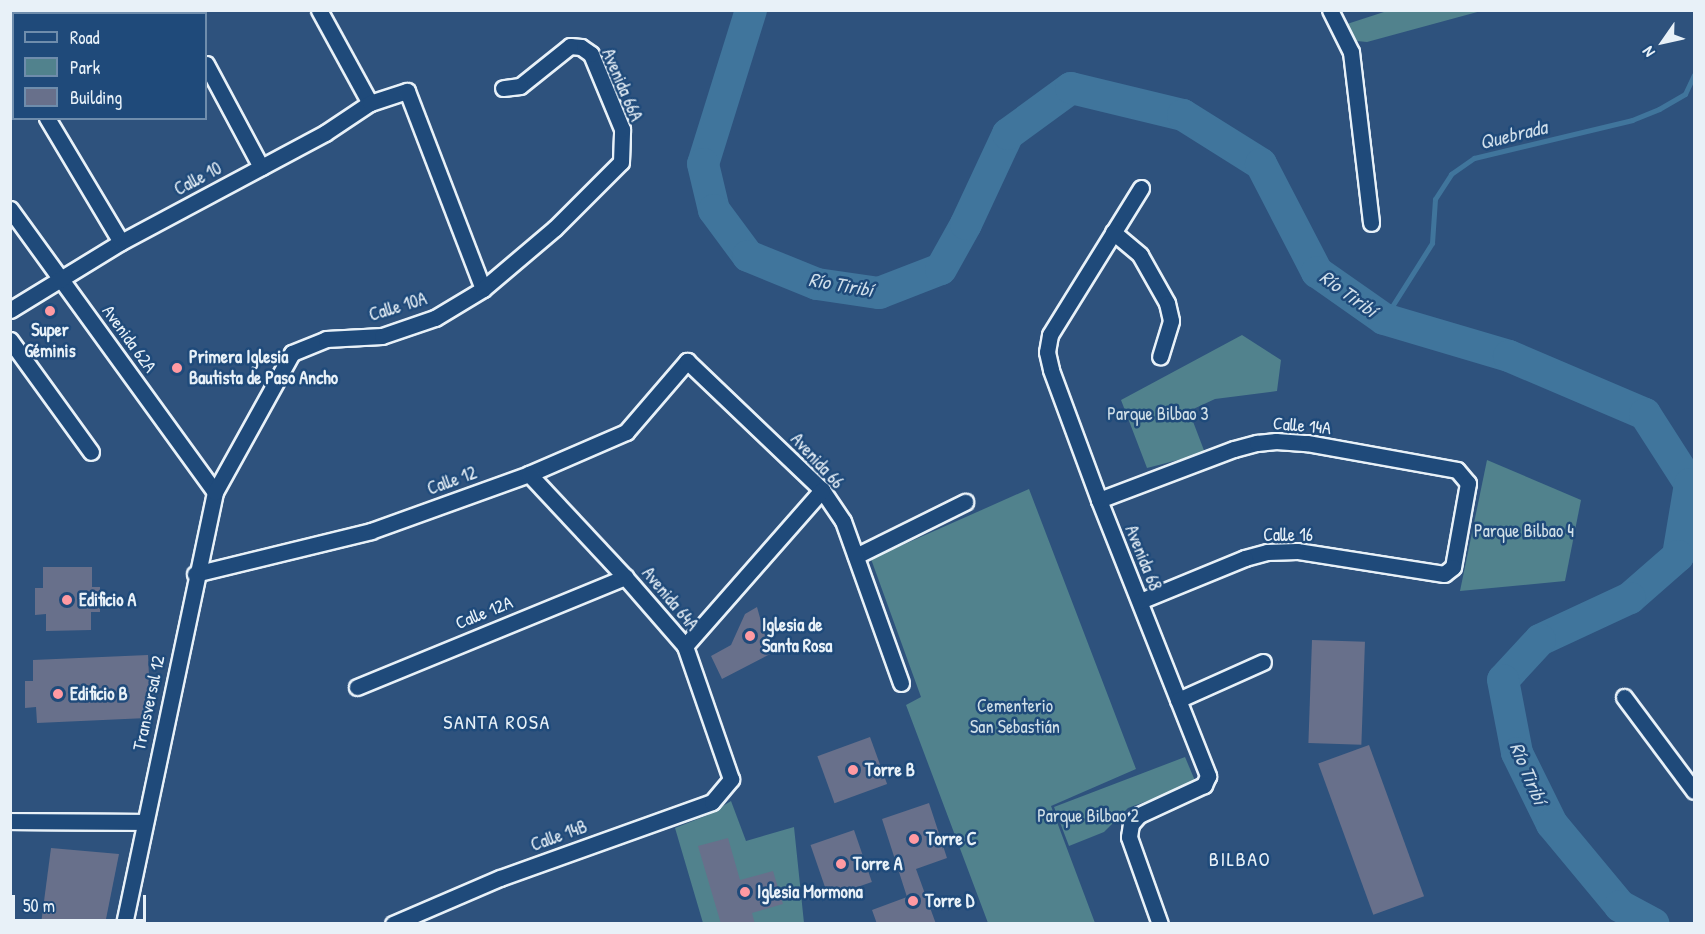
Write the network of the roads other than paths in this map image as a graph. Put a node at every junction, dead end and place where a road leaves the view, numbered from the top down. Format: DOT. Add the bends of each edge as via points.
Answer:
graph roads {
  1 [pos="319,10"];
  2 [pos="1330,10"];
  3 [pos="207,66"];
  4 [pos="502,88"];
  5 [pos="370,103"];
  6 [pos="48,120"];
  7 [pos="621,162"];
  8 [pos="261,167"];
  9 [pos="1140,188"];
  10 [pos="10,209"];
  11 [pos="1371,222"];
  12 [pos="1113,232"];
  13 [pos="121,242"];
  14 [pos="61,279"];
  15 [pos="483,289"];
  16 [pos="10,310"];
  17 [pos="10,340"];
  18 [pos="1160,356"];
  19 [pos="687,361"];
  20 [pos="91,452"];
  21 [pos="529,474"];
  22 [pos="822,490"];
  23 [pos="215,492"];
  24 [pos="1099,500"];
  25 [pos="965,502"];
  26 [pos="856,556"];
  27 [pos="195,574"];
  28 [pos="1444,574"];
  29 [pos="626,577"];
  30 [pos="1140,601"];
  31 [pos="685,646"];
  32 [pos="1263,662"];
  33 [pos="901,683"];
  34 [pos="357,687"];
  35 [pos="1624,697"];
  36 [pos="1178,700"];
  37 [pos="731,779"];
  38 [pos="1695,791"];
  39 [pos="10,821"];
  40 [pos="145,822"];
  41 [pos="124,924"];
  42 [pos="393,924"];
  43 [pos="1160,924"];
  1 -- 5 [label="street"];
  2 -- 11 [label="street" via="1351,52"];
  3 -- 8 [label="street"];
  4 -- 7 [label="street, Avenida 66A" via="520,86 570,46 581,46 591,54 622,129"];
  5 -- 8 [label="street, Calle 10" via="325,133"];
  5 -- 15 [label="street, Calle 10" via="407,91"];
  6 -- 13 [label="street"];
  7 -- 15 [label="street, Calle 10A" via="555,228"];
  8 -- 13 [label="street, Calle 10"];
  9 -- 12 [label="street"];
  10 -- 14 [label="street, Avenida 62A"];
  12 -- 18 [label="street" via="1140,255 1171,312"];
  12 -- 24 [label="street, Avenida 68" via="1050,335 1047,352"];
  13 -- 14 [label="street, Calle 10"];
  14 -- 16 [label="street, Calle 10"];
  14 -- 23 [label="street, Avenida 62A"];
  15 -- 23 [label="street, Calle 10A" via="435,318 382,336 326,339 292,353"];
  17 -- 20 [label="street"];
  19 -- 21 [label="street, Calle 12" via="626,432"];
  19 -- 22 [label="street, Avenida 66"];
  21 -- 27 [label="street, Calle 12" via="371,531"];
  21 -- 29 [label="street, Avenida 64A"];
  22 -- 26 [label="street, Avenida 66" via="843,521"];
  22 -- 31 [label="street"];
  23 -- 27 [label="street, Transversal 12"];
  24 -- 28 [label="street, Calle 14A" via="1257,442 1308,443 1457,470 1468,483 1453,567"];
  24 -- 30 [label="street, Avenida 68"];
  25 -- 26 [label="street"];
  26 -- 33 [label="street, Avenida 66"];
  27 -- 40 [label="street, Transversal 12"];
  28 -- 30 [label="street, Calle 16" via="1298,551 1267,552"];
  29 -- 31 [label="street, Avenida 64A"];
  29 -- 34 [label="street, Calle 12A"];
  30 -- 36 [label="street, Avenida 68"];
  31 -- 37 [label="street, Avenida 64A"];
  32 -- 36 [label="street"];
  35 -- 38 [label="street"];
  36 -- 43 [label="street, Avenida 68" via="1208,776 1204,785 1139,815 1131,824 1129,837"];
  37 -- 42 [label="street, Calle 14B" via="712,802 500,878"];
  39 -- 40 [label="street"];
  40 -- 41 [label="street, Transversal 12"];
}
